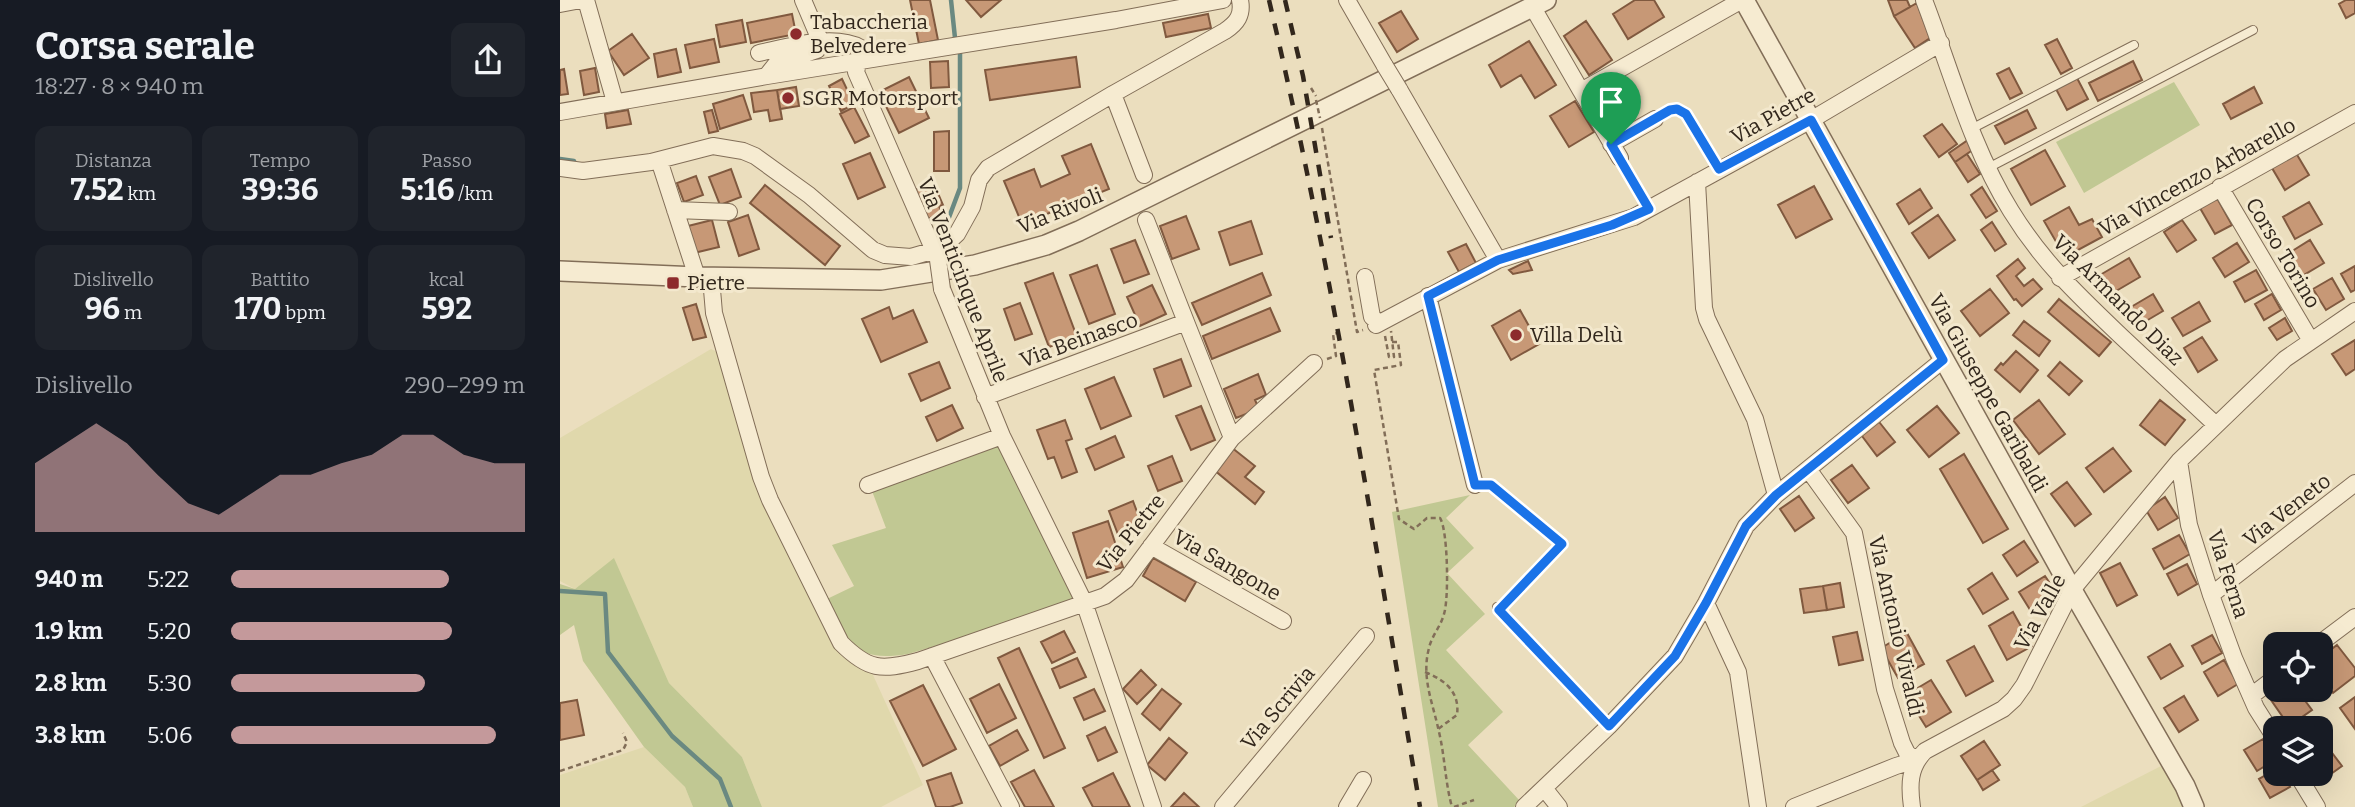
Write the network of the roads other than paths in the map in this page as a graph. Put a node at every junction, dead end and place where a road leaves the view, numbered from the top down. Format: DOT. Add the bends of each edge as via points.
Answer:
graph roads {
  1 [pos="584,0"];
  2 [pos="803,0"];
  3 [pos="1223,0"];
  4 [pos="1240,0"];
  5 [pos="1347,0"];
  6 [pos="1743,0"];
  7 [pos="1924,0"];
  8 [pos="1539,2"];
  9 [pos="560,5"];
  10 [pos="2253,30"];
  11 [pos="820,40"];
  12 [pos="1941,43"];
  13 [pos="2134,46"];
  14 [pos="759,53"];
  15 [pos="857,61"];
  16 [pos="767,76"];
  17 [pos="1581,91"];
  18 [pos="1113,94"];
  19 [pos="615,103"];
  20 [pos="560,112"];
  21 [pos="2355,113"];
  22 [pos="1655,119"];
  23 [pos="1811,120"];
  24 [pos="1971,129"];
  25 [pos="659,160"];
  26 [pos="560,168"];
  27 [pos="1988,168"];
  28 [pos="1144,176"];
  29 [pos="1697,182"];
  30 [pos="2220,187"];
  31 [pos="675,210"];
  32 [pos="729,212"];
  33 [pos="1146,220"];
  34 [pos="936,256"];
  35 [pos="1498,260"];
  36 [pos="560,271"];
  37 [pos="704,277"];
  38 [pos="1365,277"];
  39 [pos="2060,278"];
  40 [pos="1428,296"];
  41 [pos="2355,311"];
  42 [pos="1186,322"];
  43 [pos="2311,341"];
  44 [pos="1943,360"];
  45 [pos="1314,363"];
  46 [pos="985,397"];
  47 [pos="2216,425"];
  48 [pos="1002,436"];
  49 [pos="1232,438"];
  50 [pos="2179,461"];
  51 [pos="1808,469"];
  52 [pos="2355,483"];
  53 [pos="868,485"];
  54 [pos="1475,485"];
  55 [pos="1776,495"];
  56 [pos="1151,546"];
  57 [pos="2072,590"];
  58 [pos="2211,595"];
  59 [pos="1084,602"];
  60 [pos="1706,603"];
  61 [pos="1498,608"];
  62 [pos="2355,617"];
  63 [pos="1283,621"];
  64 [pos="2333,634"];
  65 [pos="1366,636"];
  66 [pos="932,656"];
  67 [pos="2263,687"];
  68 [pos="2251,696"];
  69 [pos="2263,717"];
  70 [pos="1609,726"];
  71 [pos="1916,760"];
  72 [pos="1363,780"];
  73 [pos="2304,786"];
  74 [pos="1544,788"];
  75 [pos="1011,807"];
  76 [pos="1153,807"];
  77 [pos="1223,807"];
  78 [pos="1347,807"];
  79 [pos="1524,807"];
  80 [pos="1559,807"];
  81 [pos="1758,807"];
  82 [pos="1794,807"];
  83 [pos="1912,807"];
  84 [pos="2194,807"];
  85 [pos="2317,807"];
  1 -- 9 [label="street"];
  1 -- 19 [label="street"];
  2 -- 11 [label="street"];
  3 -- 15 [label="street"];
  4 -- 18 [label="street" via="1242,10 1232,26"];
  5 -- 35 [label="street, bridge"];
  6 -- 17 [label="street"];
  6 -- 23 [label="street, Via Giuseppe Garibaldi"];
  7 -- 12 [label="street, Via Armando Diaz"];
  8 -- 17 [label="street"];
  8 -- 37 [label="street, Via Rivoli" via="1046,245 975,265 881,280"];
  10 -- 27 [label="lane"];
  11 -- 14 [label="street"];
  11 -- 15 [label="street" via="857,46 861,52"];
  11 -- 16 [label="street" via="817,50 776,64"];
  12 -- 23 [label="street, Via Pietre"];
  12 -- 24 [label="street, Via Armando Diaz"];
  13 -- 24 [label="lane"];
  15 -- 16 [label="street"];
  15 -- 34 [label="street, Via Venticinque Aprile" via="856,72"];
  16 -- 19 [label="street"];
  17 -- 22 [label="street" via="1615,151"];
  18 -- 28 [label="street"];
  18 -- 34 [label="street" via="988,168 961,228"];
  19 -- 20 [label="street"];
  21 -- 30 [label="street, Via Vincenzo Arbarello"];
  23 -- 29 [label="street, Via Pietre"];
  23 -- 44 [label="street, Via Giuseppe Garibaldi"];
  24 -- 27 [label="street, Via Armando Diaz"];
  25 -- 26 [label="street" via="583,171"];
  25 -- 31 [label="street, Via Pietre"];
  25 -- 34 [label="street" via="713,146 743,151 809,195 873,250 898,257"];
  27 -- 39 [label="street, Via Armando Diaz" via="2009,209"];
  29 -- 35 [label="street, Via Pietre" via="1612,225"];
  29 -- 55 [label="street" via="1704,308 1755,419"];
  30 -- 39 [label="street, Via Vincenzo Arbarello"];
  30 -- 43 [label="street, Corso Torino"];
  31 -- 32 [label="street"];
  31 -- 37 [label="street, Via Pietre"];
  33 -- 42 [label="street"];
  34 -- 46 [label="street, Via Venticinque Aprile, bridge" via="942,289"];
  35 -- 40 [label="street, Via Pietre"];
  36 -- 37 [label="street, Via Rivoli"];
  37 -- 66 [label="street, Via Pietre" via="769,500 841,643 857,658 880,667"];
  38 -- 40 [label="street, Via Pietre" via="1372,317 1382,324"];
  39 -- 47 [label="street, Via Armando Diaz"];
  40 -- 54 [label="street"];
  41 -- 43 [label="street, Via Valle"];
  42 -- 46 [label="street, Via Beinasco"];
  42 -- 49 [label="street"];
  43 -- 47 [label="street, Via Valle" via="2285,359"];
  44 -- 51 [label="street"];
  44 -- 57 [label="street, Via Giuseppe Garibaldi"];
  45 -- 49 [label="street, Via Pietre"];
  46 -- 48 [label="street, Via Venticinque Aprile"];
  47 -- 50 [label="street, Via Valle"];
  48 -- 53 [label="street"];
  48 -- 59 [label="street, Via Venticinque Aprile"];
  49 -- 56 [label="street, Via Pietre"];
  50 -- 57 [label="street, Via Valle"];
  50 -- 58 [label="street, Via Ferna" via="2189,525"];
  51 -- 55 [label="street"];
  51 -- 71 [label="street, Via Antonio Vivaldi" via="1854,533 1885,689 1902,743"];
  52 -- 58 [label="street, Via Veneto"];
  55 -- 60 [label="street" via="1746,526"];
  56 -- 59 [label="street, Via Pietre" via="1125,580 1105,596"];
  56 -- 63 [label="street, Via Sangone"];
  57 -- 71 [label="street, Via Valle" via="2014,699"];
  57 -- 84 [label="street, Via Giuseppe Garibaldi"];
  58 -- 68 [label="street, Via Ferna"];
  59 -- 66 [label="street, Via Pietre"];
  59 -- 76 [label="street, Via Venticinque Aprile"];
  60 -- 70 [label="street" via="1675,656"];
  60 -- 81 [label="street" via="1738,672"];
  61 -- 70 [label="lane"];
  62 -- 64 [label="street"];
  65 -- 77 [label="street, Via Scrivia"];
  66 -- 75 [label="street"];
  67 -- 68 [label="street"];
  68 -- 69 [label="street, Via Ferna"];
  70 -- 74 [label="street"];
  71 -- 82 [label="street, Via Valle"];
  71 -- 83 [label="street" via="1911,774"];
  72 -- 78 [label="street"];
  73 -- 85 [label="street"];
  74 -- 79 [label="street"];
  74 -- 80 [label="street"];
}
